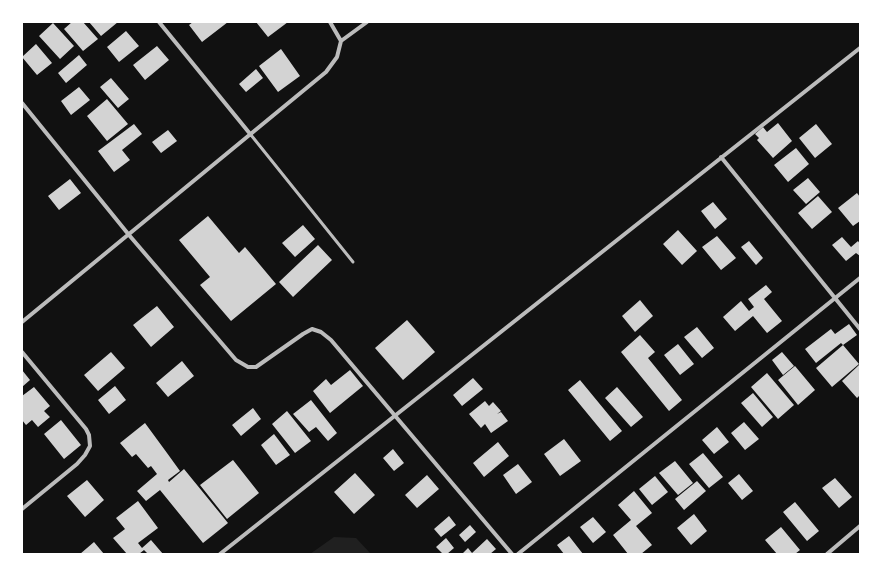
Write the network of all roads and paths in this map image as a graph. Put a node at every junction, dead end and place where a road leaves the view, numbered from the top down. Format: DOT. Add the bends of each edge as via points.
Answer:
graph roads {
  1 [pos="158,22"];
  2 [pos="330,22"];
  3 [pos="367,22"];
  4 [pos="341,41"];
  5 [pos="860,48"];
  6 [pos="22,103"];
  7 [pos="251,135"];
  8 [pos="721,157"];
  9 [pos="129,235"];
  10 [pos="353,262"];
  11 [pos="860,278"];
  12 [pos="835,298"];
  13 [pos="22,322"];
  14 [pos="860,329"];
  15 [pos="22,352"];
  16 [pos="395,416"];
  17 [pos="22,509"];
  18 [pos="860,526"];
  19 [pos="220,554"];
  20 [pos="512,554"];
  21 [pos="518,554"];
  22 [pos="827,554"];
  1 -- 7 [label="street"];
  2 -- 4 [label="street"];
  3 -- 4 [label="street"];
  4 -- 7 [label="street" via="336,57 326,72"];
  5 -- 8 [label="street"];
  6 -- 9 [label="street"];
  7 -- 9 [label="street"];
  7 -- 10 [label="lane"];
  8 -- 12 [label="street"];
  8 -- 16 [label="street"];
  9 -- 13 [label="street"];
  9 -- 16 [label="street" via="241,365 256,366 312,329 322,332"];
  11 -- 12 [label="street"];
  12 -- 14 [label="street"];
  12 -- 21 [label="street"];
  15 -- 17 [label="street" via="86,428 90,446 77,464"];
  16 -- 19 [label="street"];
  16 -- 20 [label="street"];
  18 -- 22 [label="street"];
}
